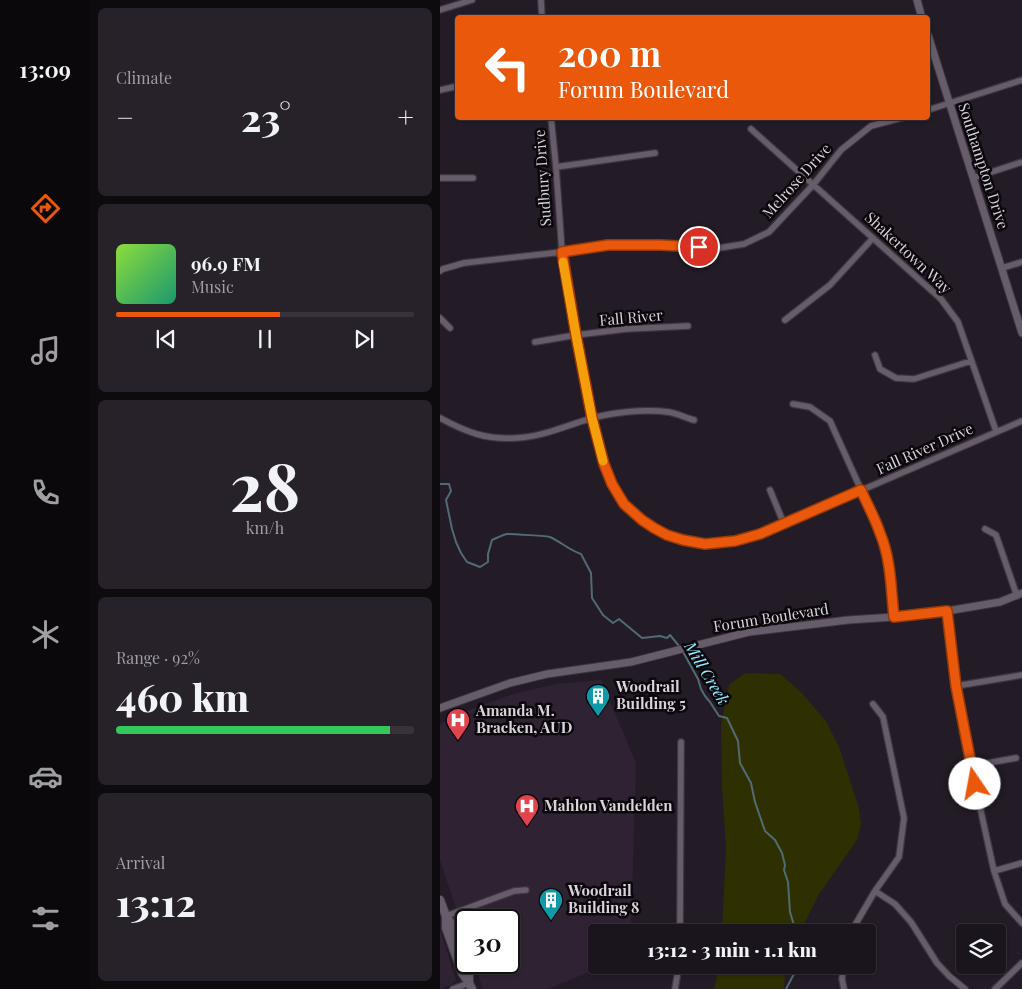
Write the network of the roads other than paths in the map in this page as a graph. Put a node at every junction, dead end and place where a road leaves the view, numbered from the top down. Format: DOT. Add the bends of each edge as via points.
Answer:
graph roads {
  1 [pos="472,0"];
  2 [pos="540,0"];
  3 [pos="916,0"];
  4 [pos="440,10"];
  5 [pos="542,15"];
  6 [pos="921,15"];
  7 [pos="930,42"];
  8 [pos="1022,80"];
  9 [pos="455,87"];
  10 [pos="440,90"];
  11 [pos="949,104"];
  12 [pos="930,109"];
  13 [pos="551,120"];
  14 [pos="893,120"];
  15 [pos="751,129"];
  16 [pos="656,154"];
  17 [pos="1022,162"];
  18 [pos="556,166"];
  19 [pos="440,178"];
  20 [pos="473,178"];
  21 [pos="973,178"];
  22 [pos="813,185"];
  23 [pos="873,238"];
  24 [pos="562,252"];
  25 [pos="1022,262"];
  26 [pos="1002,268"];
  27 [pos="440,271"];
  28 [pos="440,318"];
  29 [pos="785,320"];
  30 [pos="688,326"];
  31 [pos="450,328"];
  32 [pos="1022,333"];
  33 [pos="576,335"];
  34 [pos="535,342"];
  35 [pos="875,355"];
  36 [pos="971,361"];
  37 [pos="793,404"];
  38 [pos="440,418"];
  39 [pos="592,418"];
  40 [pos="694,420"];
  41 [pos="1022,420"];
  42 [pos="996,431"];
  43 [pos="770,490"];
  44 [pos="861,490"];
  45 [pos="642,520"];
  46 [pos="784,524"];
  47 [pos="985,529"];
  48 [pos="1019,595"];
  49 [pos="947,611"];
  50 [pos="894,617"];
  51 [pos="1022,675"];
  52 [pos="956,686"];
  53 [pos="873,704"];
  54 [pos="440,708"];
  55 [pos="681,742"];
  56 [pos="1016,758"];
  57 [pos="971,766"];
  58 [pos="1022,863"];
  59 [pos="994,870"];
  60 [pos="526,890"];
  61 [pos="875,891"];
  62 [pos="440,900"];
  63 [pos="446,916"];
  64 [pos="1022,923"];
  65 [pos="680,924"];
  66 [pos="856,924"];
  67 [pos="1022,963"];
  68 [pos="678,974"];
  69 [pos="843,974"];
  70 [pos="471,986"];
  71 [pos="453,989"];
  72 [pos="675,989"];
  73 [pos="844,989"];
  74 [pos="965,989"];
  75 [pos="995,989"];
  1 -- 4 [label="street"];
  2 -- 5 [label="street"];
  3 -- 6 [label="street"];
  7 -- 11 [label="street, Southampton Drive"];
  8 -- 11 [label="street"];
  9 -- 10 [label="street"];
  11 -- 12 [label="street"];
  11 -- 21 [label="street, Southampton Drive"];
  13 -- 18 [label="street, Sudbury Drive"];
  14 -- 22 [label="street, Melrose Drive" via="870,126 841,150"];
  15 -- 22 [label="street, Shakertown Way"];
  16 -- 18 [label="street"];
  17 -- 21 [label="street"];
  18 -- 24 [label="street, Sudbury Drive"];
  19 -- 20 [label="street"];
  21 -- 26 [label="street, Southampton Drive"];
  22 -- 23 [label="street, Shakertown Way"];
  22 -- 24 [label="street, Melrose Drive" via="769,232 744,244 719,248 608,245"];
  23 -- 29 [label="street" via="830,285"];
  23 -- 36 [label="street, Shakertown Way" via="941,299 958,322"];
  24 -- 27 [label="street, Melrose Drive" via="464,263"];
  24 -- 33 [label="street, Sudbury Drive"];
  25 -- 26 [label="street"];
  26 -- 32 [label="street, Southampton Drive"];
  28 -- 31 [label="street"];
  30 -- 33 [label="street, Fall River"];
  33 -- 34 [label="street, Fall River"];
  33 -- 39 [label="street, Sudbury Drive"];
  35 -- 36 [label="street" via="880,368 896,378 914,379"];
  36 -- 42 [label="street, Shakertown Way"];
  37 -- 44 [label="street" via="810,407 830,421"];
  38 -- 39 [label="street" via="458,428 494,438 534,436"];
  39 -- 40 [label="street" via="647,411 670,412"];
  39 -- 45 [label="street, Sudbury Drive" via="612,484 624,504"];
  41 -- 42 [label="street, Fall River Drive"];
  42 -- 44 [label="street, Fall River Drive"];
  43 -- 46 [label="street"];
  44 -- 46 [label="street, Fall River Drive"];
  44 -- 50 [label="street" via="886,553"];
  45 -- 46 [label="street, Fall River Drive" via="667,535 705,544 735,541"];
  47 -- 48 [label="street" via="996,535"];
  48 -- 49 [label="street, Forum Boulevard" via="1000,602"];
  49 -- 50 [label="street, Forum Boulevard"];
  49 -- 52 [label="street"];
  50 -- 54 [label="street, Forum Boulevard" via="749,632 631,662 547,674"];
  51 -- 52 [label="street"];
  52 -- 57 [label="street"];
  53 -- 61 [label="street" via="883,717 904,818 899,857"];
  55 -- 65 [label="street"];
  56 -- 57 [label="street"];
  57 -- 59 [label="street"];
  58 -- 59 [label="street"];
  59 -- 64 [label="street" via="1005,904"];
  60 -- 63 [label="street" via="514,891"];
  61 -- 66 [label="street"];
  61 -- 74 [label="street" via="895,904 911,922 937,963"];
  62 -- 63 [label="main road"];
  63 -- 70 [label="main road" via="446,928 462,973"];
  67 -- 75 [label="street"];
  68 -- 72 [label="street"];
  69 -- 73 [label="street"];
  70 -- 71 [label="street"];
}
